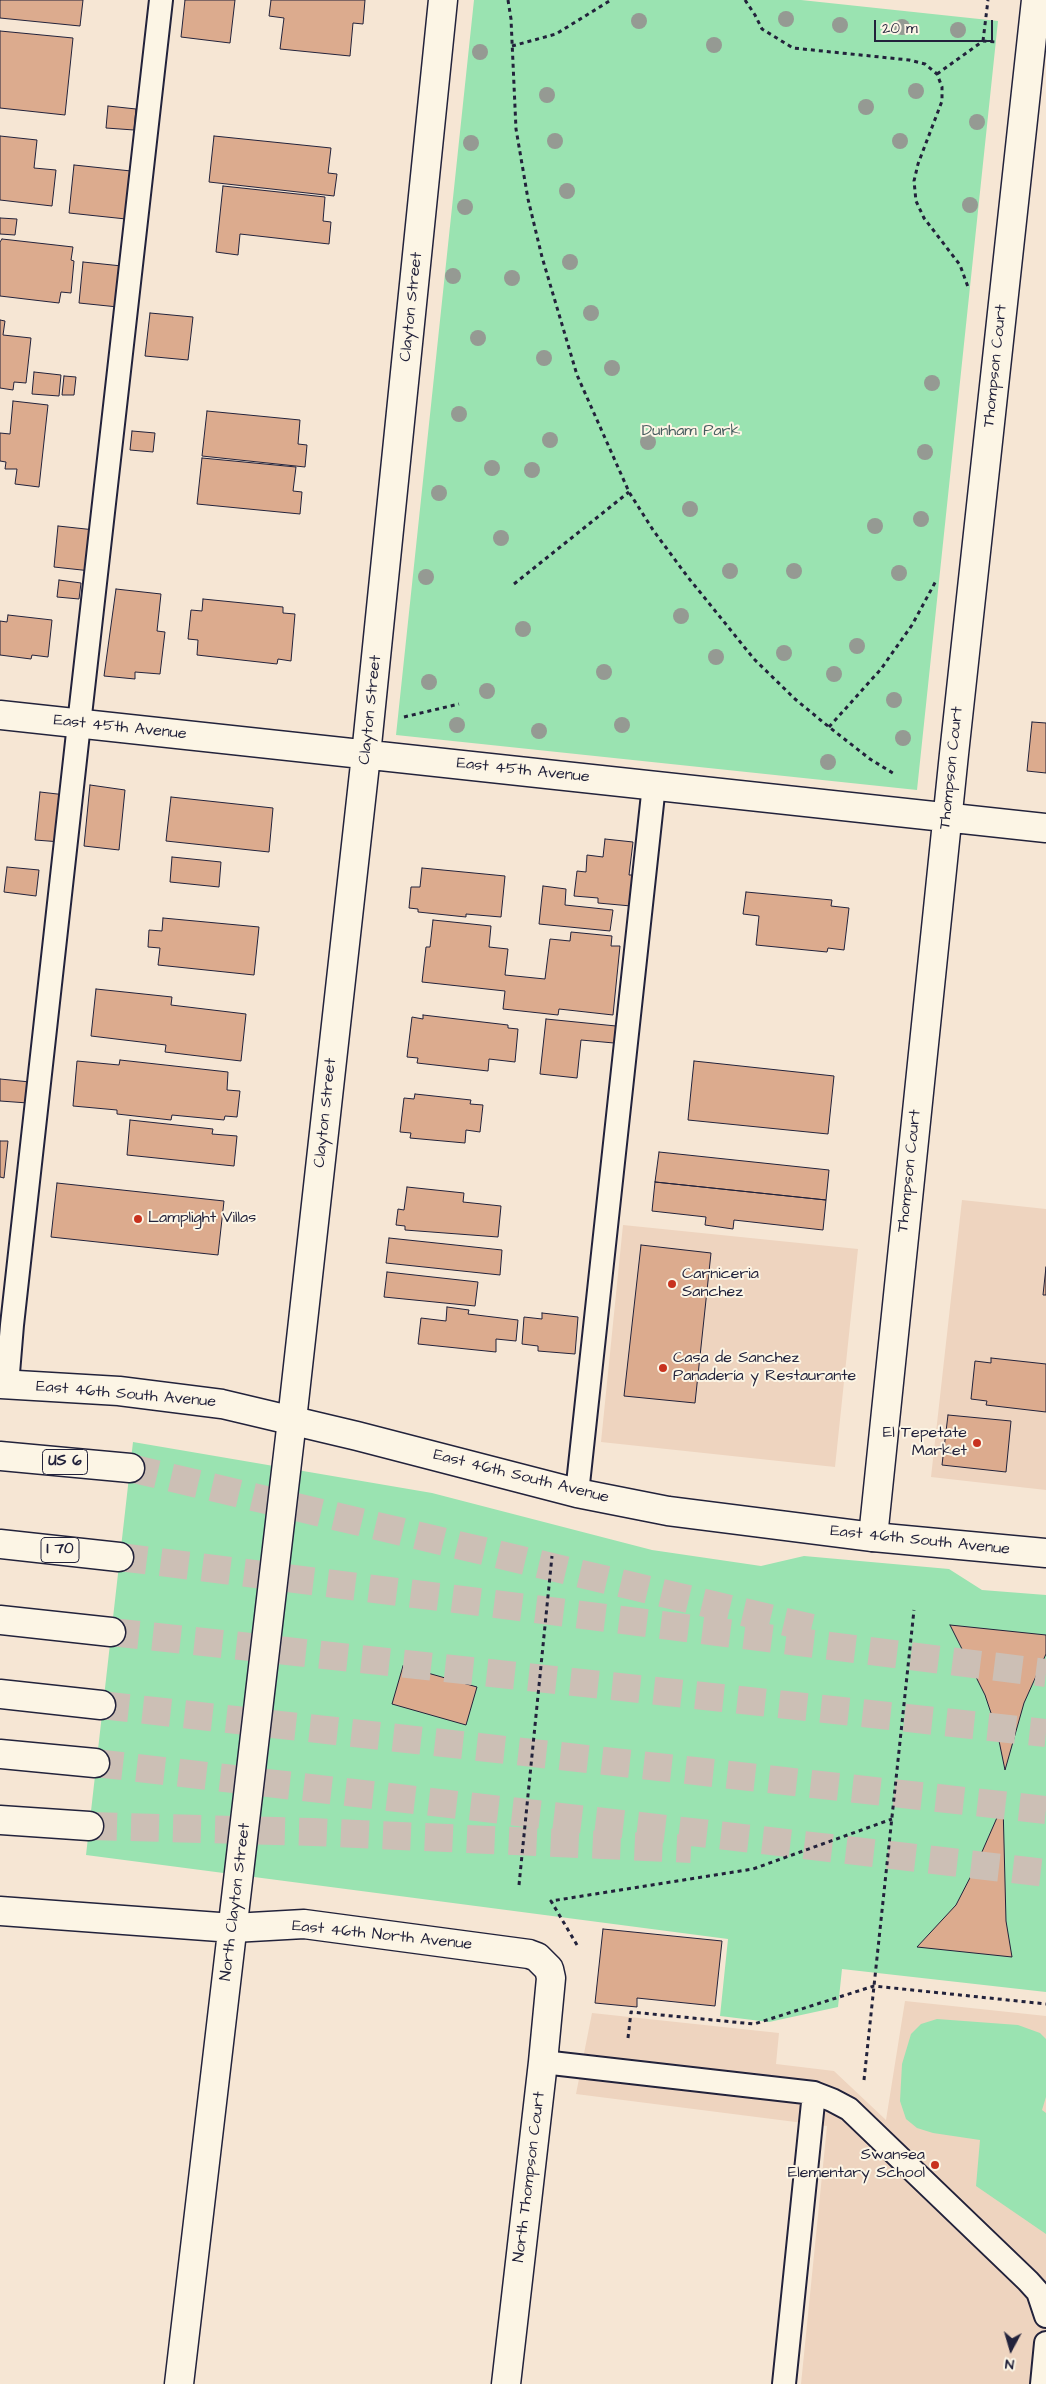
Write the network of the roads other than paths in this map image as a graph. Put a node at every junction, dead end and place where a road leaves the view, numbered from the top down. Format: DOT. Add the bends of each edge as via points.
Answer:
graph roads {
  1 [pos="161,0"];
  2 [pos="443,0"];
  3 [pos="1036,0"];
  4 [pos="0,715"];
  5 [pos="79,724"];
  6 [pos="366,754"];
  7 [pos="654,786"];
  8 [pos="947,817"];
  9 [pos="1046,828"];
  10 [pos="4,1384"];
  11 [pos="292,1420"];
  12 [pos="0,1456"];
  13 [pos="130,1468"];
  14 [pos="577,1493"];
  15 [pos="873,1537"];
  16 [pos="0,1544"];
  17 [pos="1046,1553"];
  18 [pos="119,1557"];
  19 [pos="0,1620"];
  20 [pos="111,1632"];
  21 [pos="0,1694"];
  22 [pos="101,1705"];
  23 [pos="0,1754"];
  24 [pos="95,1764"];
  25 [pos="0,1820"];
  26 [pos="89,1826"];
  27 [pos="0,1911"];
  28 [pos="233,1928"];
  29 [pos="549,1969"];
  30 [pos="543,2062"];
  31 [pos="814,2093"];
  32 [pos="1046,2316"];
  33 [pos="1046,2343"];
  34 [pos="179,2384"];
  35 [pos="506,2384"];
  36 [pos="784,2384"];
  37 [pos="1042,2384"];
  1 -- 5 [label="lane"];
  2 -- 6 [label="main road, Clayton Street"];
  3 -- 8 [label="main road, Thompson Court"];
  4 -- 5 [label="main road, East 45th Avenue"];
  5 -- 6 [label="main road, East 45th Avenue"];
  5 -- 10 [label="lane"];
  6 -- 7 [label="main road, East 45th Avenue"];
  6 -- 11 [label="main road, Clayton Street"];
  7 -- 8 [label="main road, East 45th Avenue"];
  7 -- 14 [label="lane"];
  8 -- 9 [label="main road, East 45th Avenue"];
  8 -- 15 [label="main road, Thompson Court"];
  10 -- 11 [label="main road, East 46th South Avenue" via="172,1396"];
  11 -- 14 [label="main road, East 46th South Avenue"];
  11 -- 28 [label="main road, North Clayton Street"];
  12 -- 13 [label="main road, US 6"];
  14 -- 15 [label="main road, East 46th South Avenue" via="677,1512"];
  15 -- 17 [label="main road, East 46th South Avenue"];
  16 -- 18 [label="main road, I 70"];
  19 -- 20 [label="main road"];
  21 -- 22 [label="main road"];
  23 -- 24 [label="main road"];
  25 -- 26 [label="main road"];
  27 -- 28 [label="main road, East 46th North Avenue"];
  28 -- 29 [label="main road, East 46th North Avenue" via="314,1925 528,1954 544,1962"];
  28 -- 34 [label="main road, North Clayton Street"];
  29 -- 30 [label="main road, North Thompson Court" via="551,1978"];
  30 -- 31 [label="lane"];
  30 -- 35 [label="main road, North Thompson Court"];
  31 -- 32 [label="lane" via="849,2109 1028,2281 1038,2292"];
  31 -- 36 [label="lane"];
  33 -- 37 [label="lane"];
}
